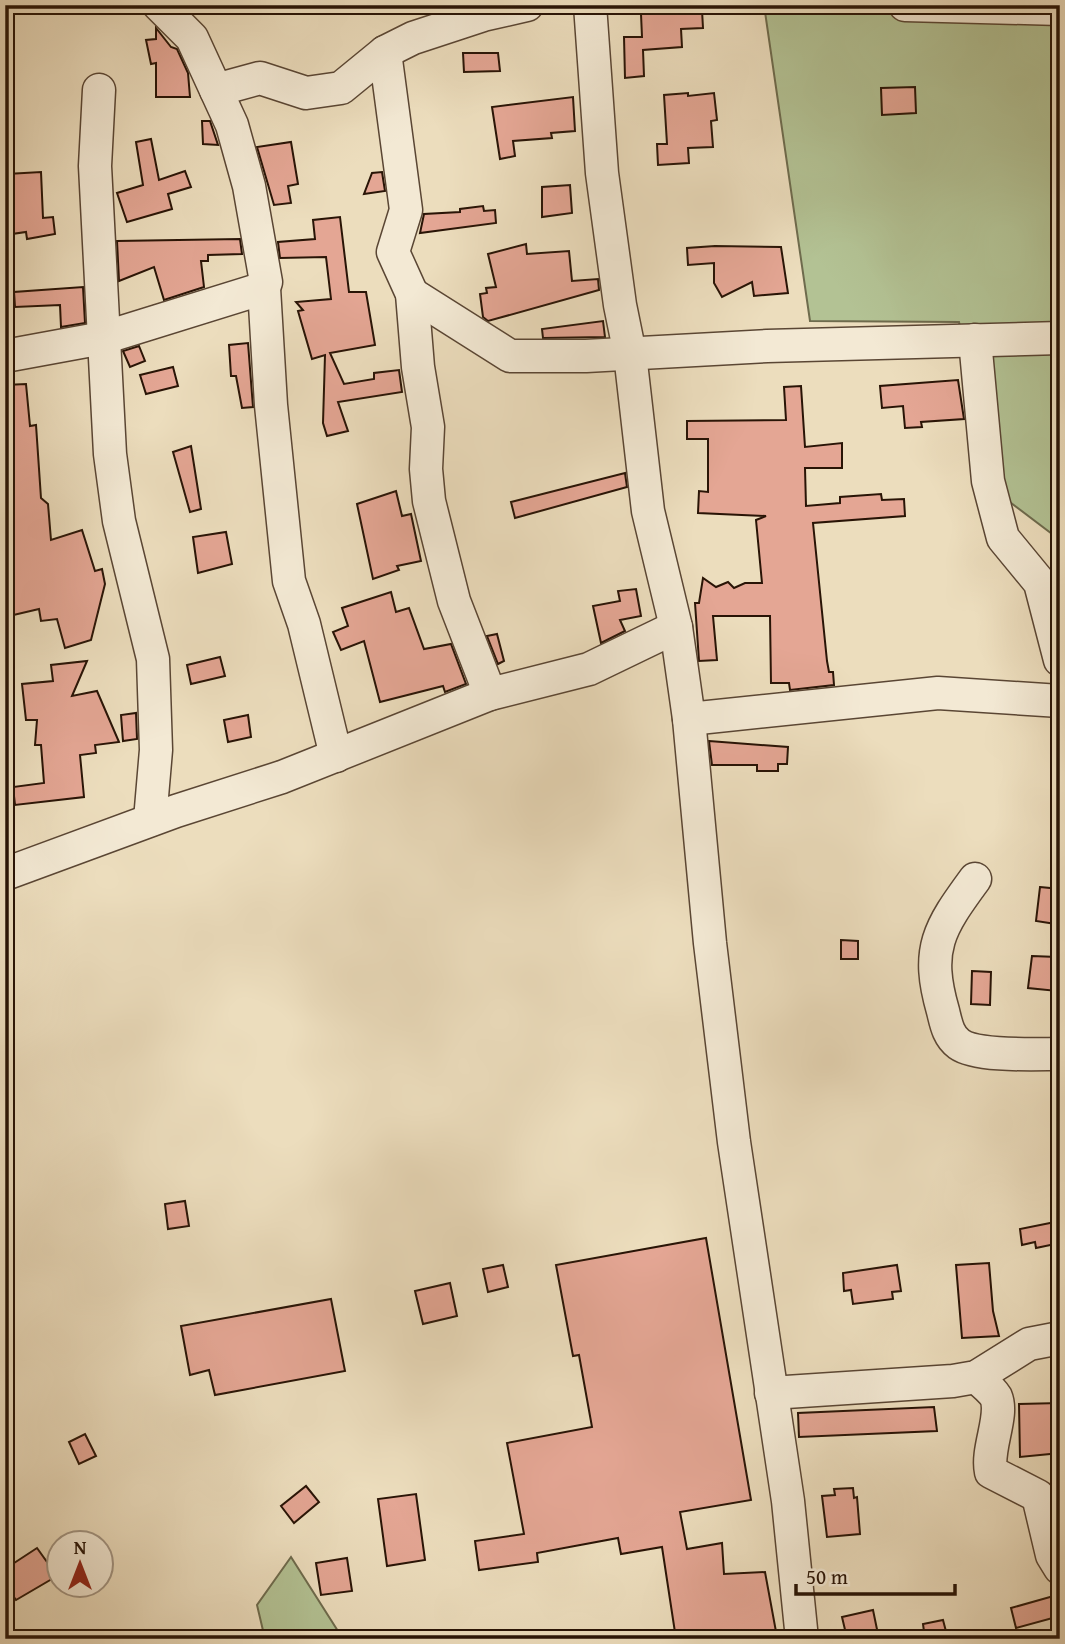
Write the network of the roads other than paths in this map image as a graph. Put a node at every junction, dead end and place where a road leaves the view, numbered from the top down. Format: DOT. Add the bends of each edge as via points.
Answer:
graph roads {
  1 [pos="159,5"];
  2 [pos="527,5"];
  3 [pos="590,5"];
  4 [pos="905,5"];
  5 [pos="1060,9"];
  6 [pos="385,52"];
  7 [pos="99,90"];
  8 [pos="216,90"];
  9 [pos="264,288"];
  10 [pos="412,294"];
  11 [pos="103,338"];
  12 [pos="1060,338"];
  13 [pos="975,340"];
  14 [pos="631,354"];
  15 [pos="5,356"];
  16 [pos="676,627"];
  17 [pos="1060,660"];
  18 [pos="490,694"];
  19 [pos="1060,701"];
  20 [pos="689,719"];
  21 [pos="337,756"];
  22 [pos="150,820"];
  23 [pos="6,864"];
  24 [pos="975,879"];
  25 [pos="1060,1054"];
  26 [pos="1060,1338"];
  27 [pos="976,1377"];
  28 [pos="771,1393"];
  29 [pos="1060,1567"];
  30 [pos="802,1639"];
  1 -- 8 [label="street" via="192,38"];
  2 -- 6 [label="street" via="413,38"];
  3 -- 14 [label="street" via="602,173"];
  4 -- 5 [label="street"];
  6 -- 8 [label="street" via="341,88 306,93 260,78"];
  6 -- 10 [label="street" via="406,210 393,252"];
  7 -- 11 [label="street" via="95,166"];
  8 -- 9 [label="street" via="232,125 249,186"];
  9 -- 11 [label="street"];
  9 -- 21 [label="street" via="289,581"];
  10 -- 14 [label="street" via="510,356"];
  10 -- 18 [label="street" via="428,427 429,501 454,601"];
  11 -- 15 [label="street"];
  11 -- 22 [label="street" via="119,521 153,659 156,750"];
  12 -- 13 [label="street"];
  13 -- 14 [label="street"];
  13 -- 17 [label="street" via="988,481 1003,538 1040,583"];
  14 -- 16 [label="street" via="649,511"];
  16 -- 18 [label="street" via="589,669"];
  16 -- 20 [label="street"];
  18 -- 21 [label="street"];
  19 -- 20 [label="street" via="938,694"];
  20 -- 28 [label="street" via="730,1116"];
  21 -- 22 [label="street"];
  22 -- 23 [label="street"];
  24 -- 25 [label="street" via="945,919 935,947 936,989 949,1033 960,1045 976,1051"];
  26 -- 27 [label="street" via="1030,1344"];
  27 -- 28 [label="street"];
  27 -- 29 [label="street" via="996,1397 991,1472 1038,1496 1052,1555"];
  28 -- 30 [label="street"];
}
